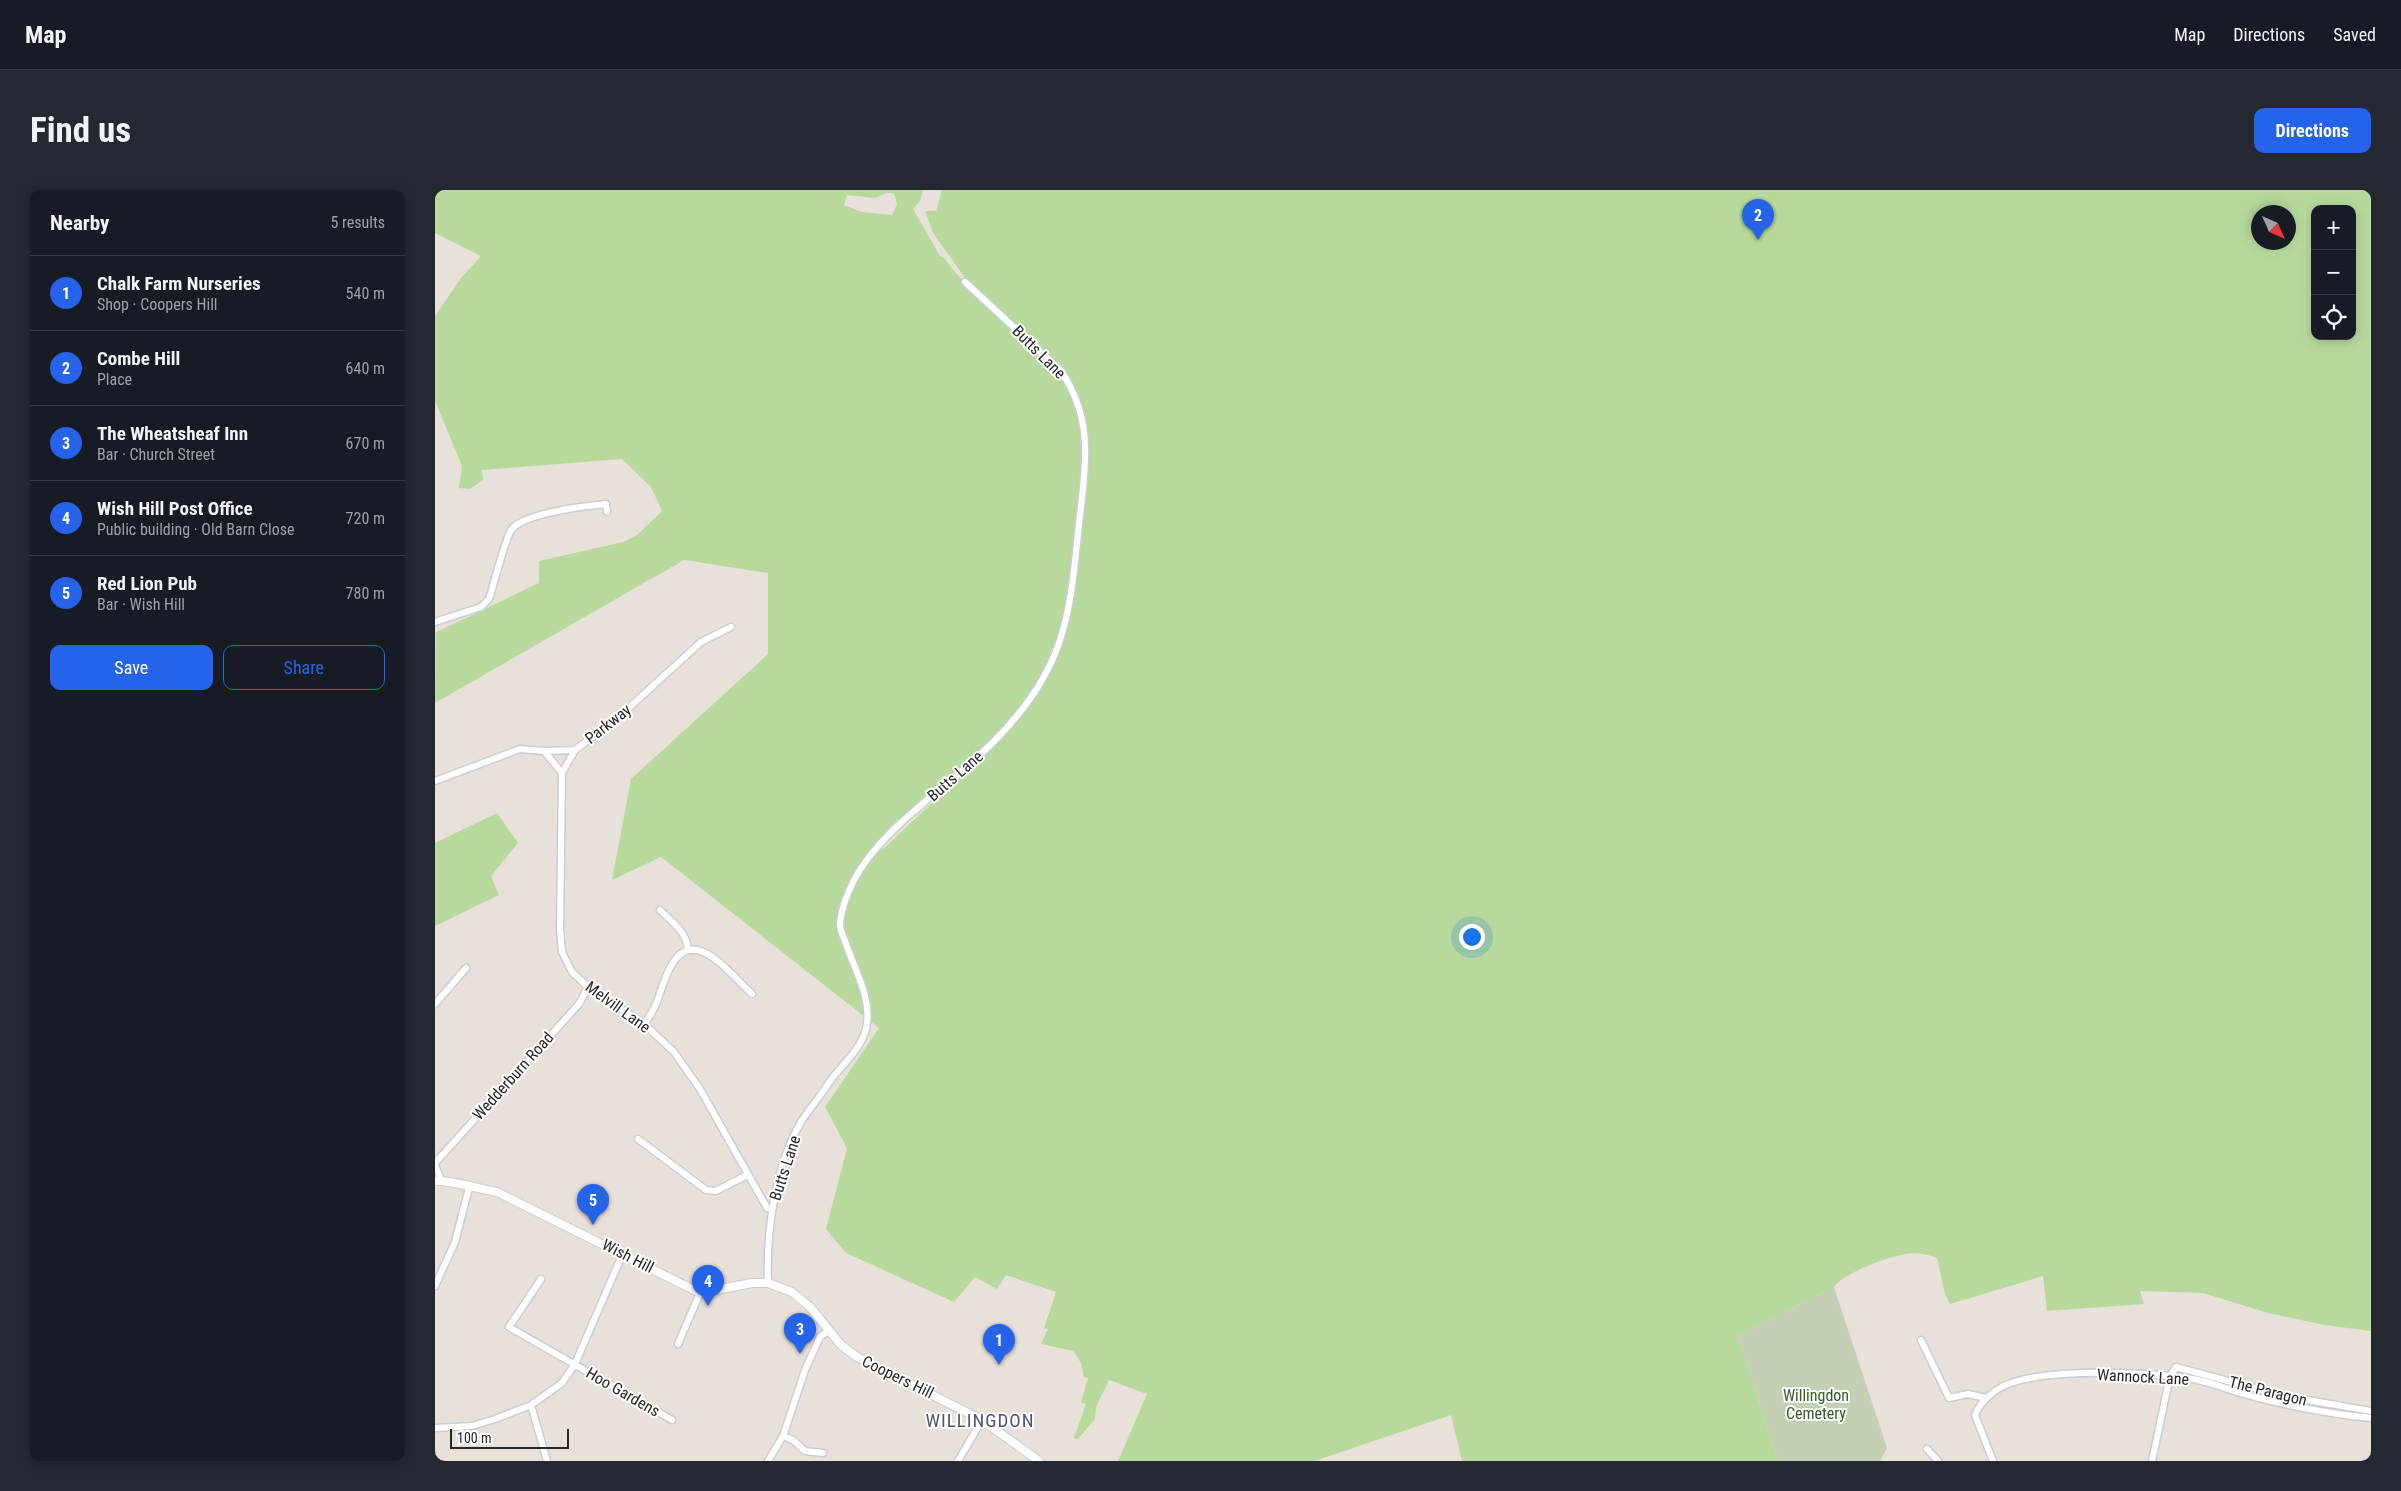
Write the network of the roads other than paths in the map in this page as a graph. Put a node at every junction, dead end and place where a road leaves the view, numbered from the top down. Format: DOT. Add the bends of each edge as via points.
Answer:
graph roads {
  1 [pos="965,282"];
  2 [pos="607,512"];
  3 [pos="435,622"];
  4 [pos="731,628"];
  5 [pos="575,750"];
  6 [pos="544,751"];
  7 [pos="562,773"];
  8 [pos="435,781"];
  9 [pos="660,910"];
  10 [pos="688,949"];
  11 [pos="466,968"];
  12 [pos="588,987"];
  13 [pos="752,994"];
  14 [pos="435,1004"];
  15 [pos="644,1024"];
  16 [pos="638,1139"];
  17 [pos="435,1164"];
  18 [pos="747,1175"];
  19 [pos="438,1180"];
  20 [pos="469,1188"];
  21 [pos="772,1210"];
  22 [pos="623,1253"];
  23 [pos="541,1279"];
  24 [pos="768,1283"];
  25 [pos="435,1286"];
  26 [pos="701,1293"];
  27 [pos="828,1330"];
  28 [pos="1921,1340"];
  29 [pos="677,1344"];
  30 [pos="575,1364"];
  31 [pos="2170,1376"];
  32 [pos="1986,1398"];
  33 [pos="531,1405"];
  34 [pos="2371,1411"];
  35 [pos="2371,1418"];
  36 [pos="671,1420"];
  37 [pos="982,1420"];
  38 [pos="435,1428"];
  39 [pos="783,1436"];
  40 [pos="1927,1449"];
  41 [pos="823,1453"];
  42 [pos="547,1461"];
  43 [pos="768,1461"];
  44 [pos="958,1461"];
  45 [pos="1039,1461"];
  46 [pos="1938,1461"];
  47 [pos="1993,1461"];
  48 [pos="2152,1461"];
  1 -- 21 [label="street, Butts Lane" via="1061,370 1081,410 1086,448 1070,597 1060,642 1047,673 1030,698 978,758 918,808 870,855 855,878 844,901 840,927 867,1002 866,1029 853,1052 801,1122 786,1158"];
  2 -- 3 [label="street" via="606,504 580,506 521,521 512,529 489,599 481,607"];
  4 -- 5 [label="street, Parkway" via="701,642 621,716"];
  5 -- 6 [label="street, Parkway"];
  5 -- 7 [label="street"];
  6 -- 7 [label="street"];
  6 -- 8 [label="street, Parkway" via="520,749"];
  7 -- 12 [label="street, Melvill Lane" via="562,952 572,972"];
  9 -- 10 [label="street" via="687,938"];
  10 -- 13 [label="street" via="700,949 710,954"];
  10 -- 15 [label="street" via="675,958 655,1009"];
  11 -- 14 [label="street"];
  12 -- 15 [label="street, Melvill Lane"];
  12 -- 17 [label="street, Wedderburn Road" via="579,1004"];
  15 -- 18 [label="street, Melvill Lane" via="674,1052 700,1089"];
  16 -- 18 [label="street" via="705,1190 716,1191"];
  17 -- 19 [label="street"];
  18 -- 21 [label="street, Melvill Lane" via="767,1208"];
  19 -- 20 [label="street, Wish Hill"];
  20 -- 22 [label="street, Wish Hill" via="497,1192"];
  20 -- 25 [label="street" via="455,1242"];
  21 -- 24 [label="street, Butts Lane" via="767,1247"];
  22 -- 26 [label="street, Wish Hill"];
  22 -- 30 [label="street"];
  23 -- 30 [label="street, Hoo Gardens" via="509,1327"];
  24 -- 26 [label="street"];
  24 -- 27 [label="street, Coopers Hill" via="792,1292 810,1307"];
  26 -- 29 [label="street"];
  27 -- 37 [label="street, Coopers Hill" via="857,1357"];
  27 -- 39 [label="street" via="821,1337 805,1370"];
  28 -- 32 [label="street" via="1949,1398 1968,1394"];
  30 -- 33 [label="street" via="561,1383"];
  30 -- 36 [label="street, Hoo Gardens"];
  31 -- 32 [label="street, Wannock Lane" via="2037,1376 2010,1383"];
  31 -- 34 [label="street, The Paragon" via="2176,1367 2284,1396"];
  31 -- 35 [label="street, Wannock Lane" via="2195,1379 2315,1412"];
  31 -- 48 [label="street"];
  32 -- 47 [label="street" via="1975,1414"];
  33 -- 38 [label="street" via="472,1426"];
  33 -- 42 [label="street"];
  37 -- 44 [label="street"];
  37 -- 45 [label="street, Coopers Hill"];
  39 -- 41 [label="street" via="805,1451"];
  39 -- 43 [label="street"];
  40 -- 46 [label="street"];
}
